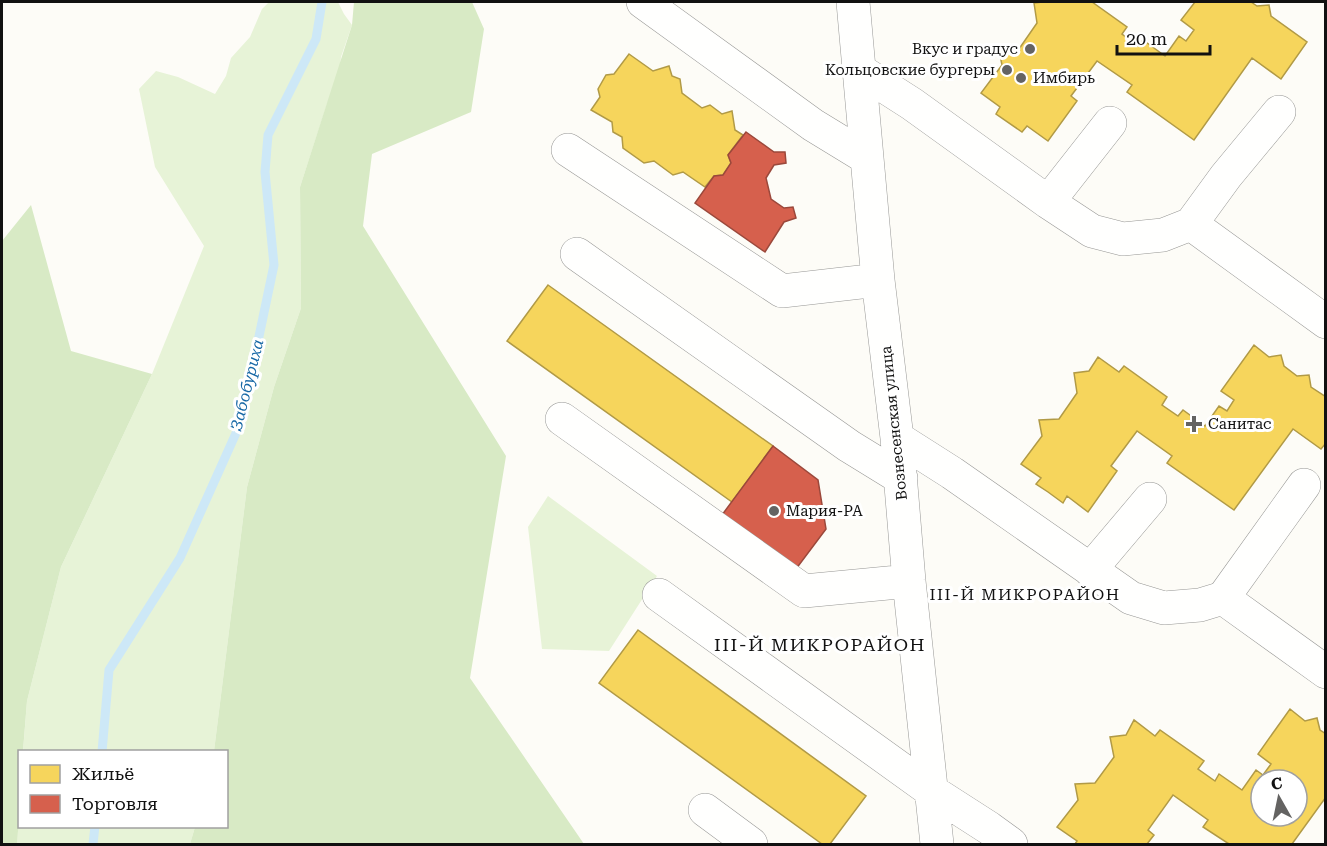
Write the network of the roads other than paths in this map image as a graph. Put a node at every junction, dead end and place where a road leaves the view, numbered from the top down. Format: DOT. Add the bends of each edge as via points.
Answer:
graph roads {
  1 [pos="643,2"];
  2 [pos="853,2"];
  3 [pos="859,70"];
  4 [pos="1279,112"];
  5 [pos="1110,123"];
  6 [pos="568,150"];
  7 [pos="867,158"];
  8 [pos="1048,202"];
  9 [pos="1191,224"];
  10 [pos="577,254"];
  11 [pos="878,280"];
  12 [pos="1326,322"];
  13 [pos="562,419"];
  14 [pos="897,438"];
  15 [pos="901,478"];
  16 [pos="1304,485"];
  17 [pos="1150,499"];
  18 [pos="1090,570"];
  19 [pos="909,581"];
  20 [pos="659,595"];
  21 [pos="1223,598"];
  22 [pos="1326,672"];
  23 [pos="933,792"];
  24 [pos="705,810"];
  25 [pos="751,844"];
  26 [pos="937,844"];
  27 [pos="1011,844"];
  1 -- 7 [label="street" via="813,125"];
  2 -- 3 [label="street, Вознесенская улица"];
  3 -- 7 [label="street, Вознесенская улица"];
  3 -- 8 [label="street"];
  4 -- 9 [label="street"];
  5 -- 8 [label="street"];
  6 -- 11 [label="street" via="782,291"];
  7 -- 11 [label="street, Вознесенская улица"];
  8 -- 9 [label="street" via="1092,231 1123,239 1163,235"];
  9 -- 12 [label="street"];
  10 -- 15 [label="street" via="849,446"];
  11 -- 14 [label="street, Вознесенская улица"];
  13 -- 19 [label="street" via="804,591"];
  14 -- 15 [label="street, Вознесенская улица"];
  14 -- 18 [label="street"];
  15 -- 19 [label="street, Вознесенская улица"];
  16 -- 21 [label="street"];
  17 -- 18 [label="street"];
  18 -- 21 [label="street" via="1131,597 1164,608 1200,605"];
  19 -- 23 [label="street, Вознесенская улица"];
  20 -- 23 [label="street"];
  21 -- 22 [label="street"];
  23 -- 26 [label="street, Вознесенская улица"];
  23 -- 27 [label="street"];
  24 -- 25 [label="street"];
}
